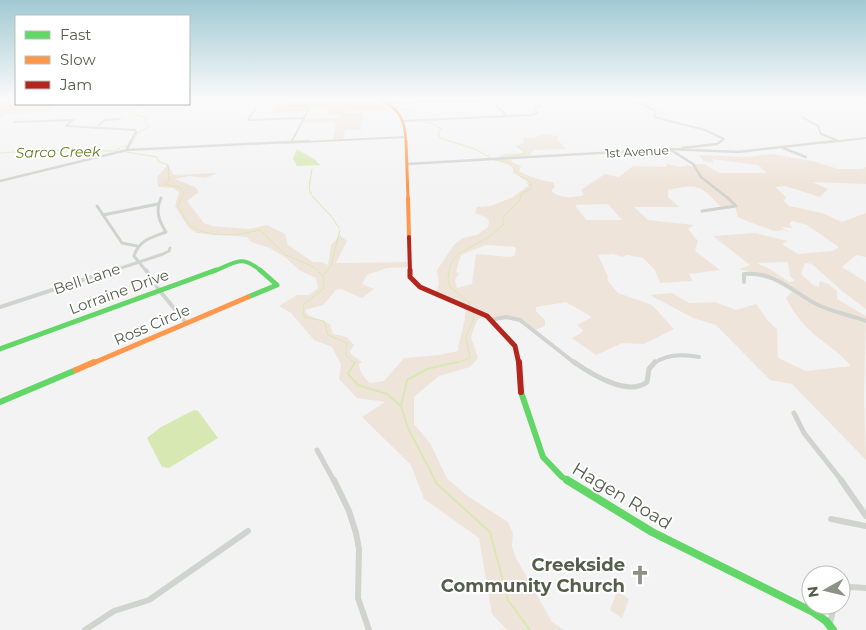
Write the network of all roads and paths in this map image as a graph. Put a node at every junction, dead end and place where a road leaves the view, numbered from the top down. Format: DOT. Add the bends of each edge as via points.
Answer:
graph roads {
  1 [pos="87,127"];
  2 [pos="299,127"];
  3 [pos="404,127"];
  4 [pos="694,127"];
  5 [pos="819,127"];
  6 [pos="96,128"];
  7 [pos="405,136"];
  8 [pos="866,138"];
  9 [pos="292,141"];
  10 [pos="839,141"];
  11 [pos="781,147"];
  12 [pos="669,149"];
  13 [pos="675,149"];
  14 [pos="127,150"];
  15 [pos="806,158"];
  16 [pos="407,164"];
  17 [pos="0,181"];
  18 [pos="161,198"];
  19 [pos="158,204"];
  20 [pos="97,206"];
  21 [pos="702,211"];
  22 [pos="103,216"];
  23 [pos="166,232"];
  24 [pos="137,246"];
  25 [pos="170,248"];
  26 [pos="247,259"];
  27 [pos="139,262"];
  28 [pos="744,282"];
  29 [pos="159,290"];
  30 [pos="0,307"];
  31 [pos="490,320"];
  32 [pos="866,320"];
  33 [pos="187,324"];
  34 [pos="0,349"];
  35 [pos="699,357"];
  36 [pos="0,402"];
  37 [pos="794,413"];
  38 [pos="317,450"];
  39 [pos="866,516"];
  40 [pos="831,519"];
  41 [pos="866,526"];
  42 [pos="248,531"];
  43 [pos="851,587"];
  44 [pos="866,588"];
  45 [pos="834,615"];
  46 [pos="831,628"];
  47 [pos="85,630"];
  48 [pos="369,630"];
  1 -- 6 [label="street"];
  2 -- 9 [label="street"];
  3 -- 7 [label="street, Hagen Road"];
  4 -- 13 [label="street" via="724,139 717,144"];
  5 -- 10 [label="street" via="821,134"];
  6 -- 14 [label="street" via="135,130"];
  7 -- 9 [label="street"];
  7 -- 16 [label="street, Hagen Road"];
  8 -- 10 [label="street, 1st Avenue"];
  9 -- 14 [label="street"];
  10 -- 11 [label="street, 1st Avenue"];
  11 -- 13 [label="street, 1st Avenue" via="734,152"];
  11 -- 15 [label="street"];
  12 -- 13 [label="street, 1st Avenue"];
  12 -- 16 [label="street, 1st Avenue"];
  12 -- 21 [label="street" via="694,164 701,177 736,206"];
  14 -- 17 [label="street"];
  16 -- 31 [label="street, Hagen Road" via="412,280 420,287"];
  18 -- 19 [label="street"];
  19 -- 22 [label="street"];
  19 -- 23 [label="street" via="158,218"];
  20 -- 22 [label="street"];
  22 -- 24 [label="street" via="122,243"];
  23 -- 24 [label="street"];
  24 -- 27 [label="street" via="134,256"];
  25 -- 27 [label="street, Bell Lane" via="167,253"];
  26 -- 29 [label="street, Lorraine Drive"];
  26 -- 33 [label="street, Ross Circle" via="277,285"];
  27 -- 29 [label="street"];
  27 -- 30 [label="street, Bell Lane"];
  28 -- 32 [label="street" via="744,274 765,275 818,305"];
  29 -- 33 [label="street"];
  29 -- 34 [label="street, Lorraine Drive"];
  31 -- 35 [label="street" via="515,318 570,361 620,385 641,386 649,379 654,363 665,358 687,354"];
  31 -- 46 [label="street, Hagen Road" via="515,346 521,392 534,434 543,457 562,477 652,532 813,612"];
  33 -- 36 [label="street, Ross Circle"];
  37 -- 39 [label="street" via="804,433"];
  38 -- 48 [label="street" via="356,533 359,606"];
  40 -- 41 [label="street"];
  42 -- 47 [label="street" via="149,600 114,611"];
  43 -- 44 [label="street"];
  45 -- 46 [label="street"];
}
